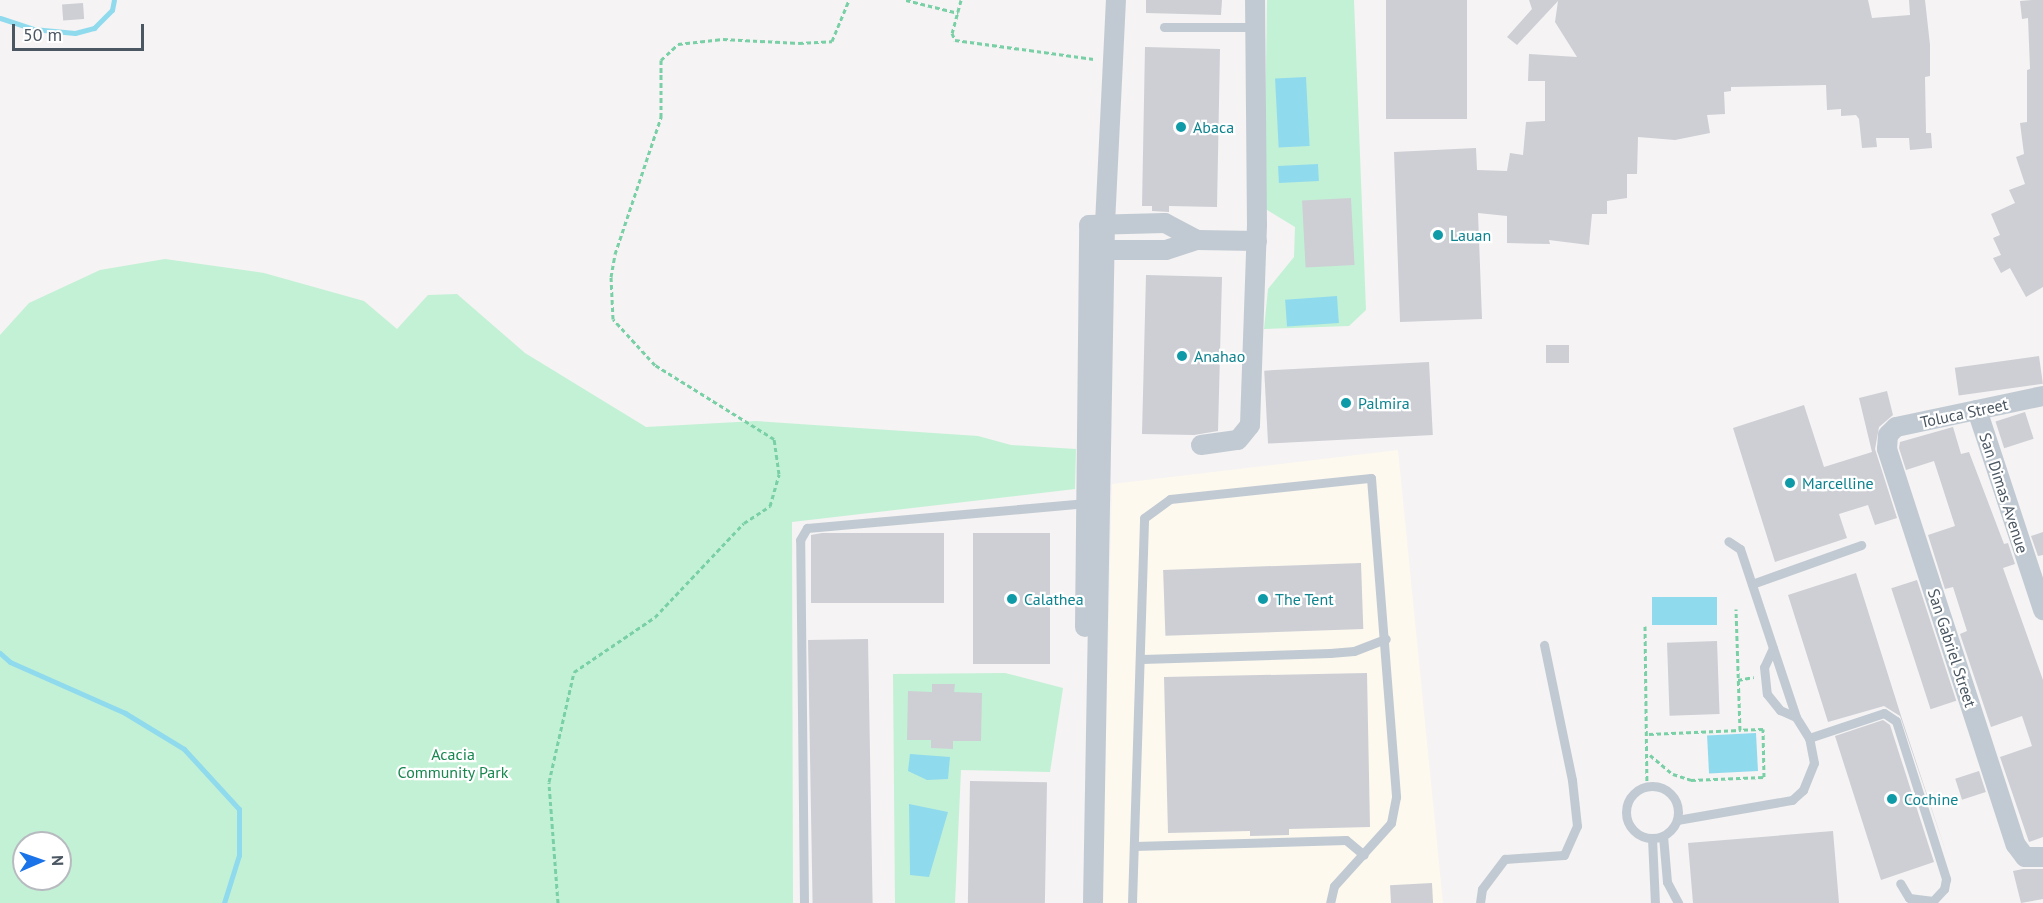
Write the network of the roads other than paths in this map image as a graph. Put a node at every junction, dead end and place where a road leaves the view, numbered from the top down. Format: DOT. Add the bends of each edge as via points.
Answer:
graph roads {
  1 [pos="1116,0"];
  2 [pos="1255,0"];
  3 [pos="1164,27"];
  4 [pos="1255,27"];
  5 [pos="1105,224"];
  6 [pos="1197,240"];
  7 [pos="1257,241"];
  8 [pos="1104,250"];
  9 [pos="2043,396"];
  10 [pos="1977,410"];
  11 [pos="1888,435"];
  12 [pos="1202,445"];
  13 [pos="1094,502"];
  14 [pos="1728,542"];
  15 [pos="1860,545"];
  16 [pos="1752,584"];
  17 [pos="2043,610"];
  18 [pos="1386,639"];
  19 [pos="1544,645"];
  20 [pos="1773,648"];
  21 [pos="1091,656"];
  22 [pos="1142,659"];
  23 [pos="1796,717"];
  24 [pos="1809,738"];
  25 [pos="1677,820"];
  26 [pos="1663,836"];
  27 [pos="1652,838"];
  28 [pos="1134,846"];
  29 [pos="1364,855"];
  30 [pos="2034,857"];
  31 [pos="1900,883"];
  32 [pos="804,903"];
  33 [pos="1080,903"];
  34 [pos="1093,903"];
  35 [pos="1132,903"];
  36 [pos="1330,903"];
  37 [pos="1480,903"];
  38 [pos="1655,903"];
  39 [pos="1678,903"];
  1 -- 5 [label="street"];
  2 -- 4 [label="street"];
  3 -- 4 [label="lane"];
  4 -- 7 [label="street"];
  5 -- 6 [label="street" via="1165,223"];
  5 -- 8 [label="street"];
  5 -- 13 [label="street" via="1089,225"];
  6 -- 7 [label="street"];
  6 -- 8 [label="street" via="1166,250"];
  7 -- 12 [label="street" via="1250,425 1238,440"];
  8 -- 13 [label="street"];
  9 -- 10 [label="street, Toluca Street"];
  10 -- 11 [label="street, Toluca Street" via="1896,427"];
  10 -- 17 [label="street, San Dimas Avenue"];
  11 -- 30 [label="street, San Gabriel Street" via="1887,449 1894,472 2016,845"];
  13 -- 21 [label="street"];
  13 -- 32 [label="lane" via="807,528 800,540"];
  14 -- 16 [label="lane" via="1740,549"];
  15 -- 16 [label="lane"];
  16 -- 20 [label="lane"];
  18 -- 22 [label="lane" via="1354,651 1330,653"];
  18 -- 22 [label="lane" via="1371,478 1170,499 1156,506 1144,518"];
  18 -- 29 [label="lane" via="1396,798 1391,824"];
  19 -- 37 [label="lane" via="1572,780 1577,826 1564,855 1505,860 1482,889"];
  20 -- 23 [label="lane"];
  20 -- 23 [label="lane" via="1764,668 1767,694 1779,710"];
  21 -- 33 [label="street"];
  21 -- 34 [label="street"];
  22 -- 28 [label="lane"];
  23 -- 24 [label="lane"];
  24 -- 25 [label="lane" via="1812,770 1803,790 1792,800"];
  24 -- 31 [label="lane" via="1884,713 1896,721 1946,879 1944,889 1933,901 1909,898"];
  25 -- 26 [label="lane"];
  25 -- 27 [label="lane" via="1675,799 1658,786 1647,786 1631,796 1626,814 1634,831"];
  26 -- 27 [label="lane"];
  26 -- 39 [label="lane" via="1667,882"];
  27 -- 38 [label="lane"];
  28 -- 29 [label="lane" via="1346,840"];
  28 -- 35 [label="lane"];
  29 -- 36 [label="lane" via="1334,886"];
}
